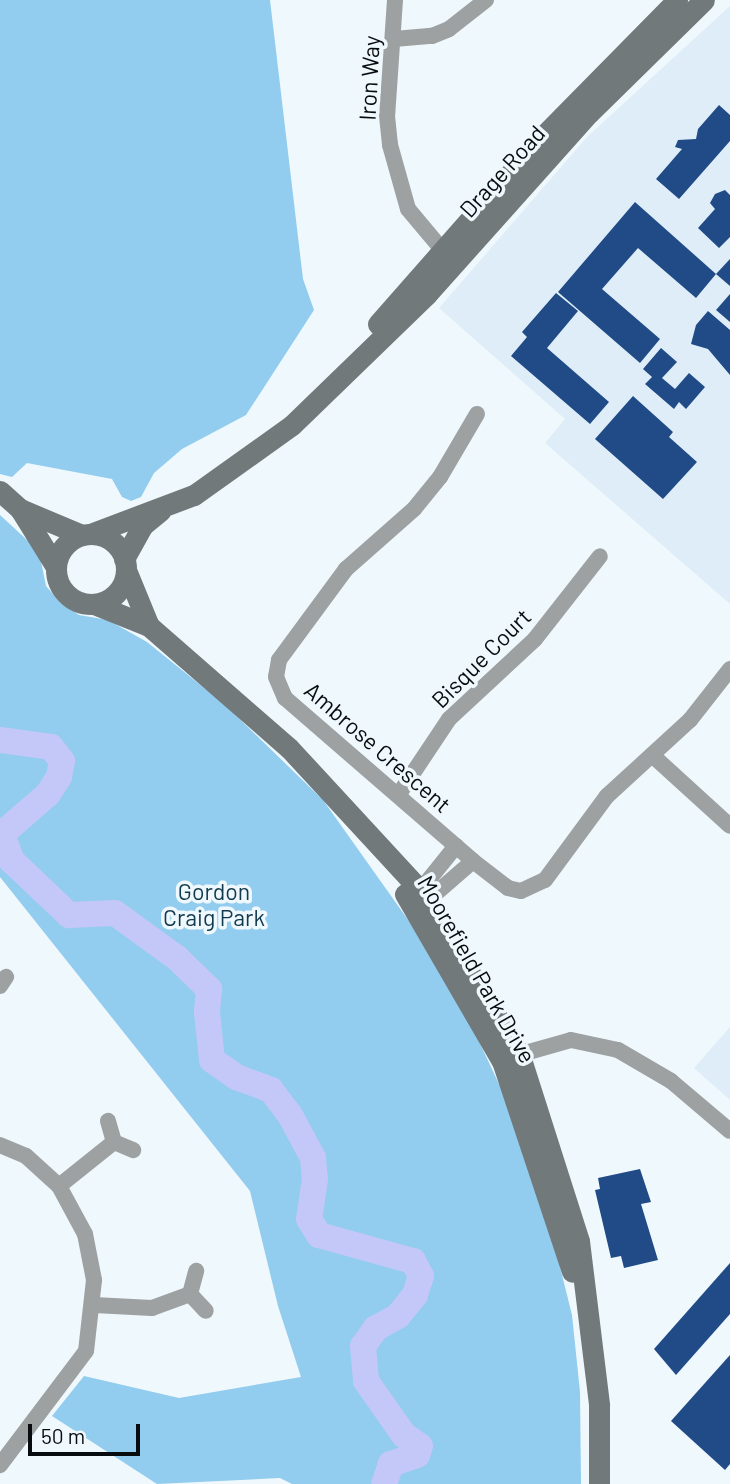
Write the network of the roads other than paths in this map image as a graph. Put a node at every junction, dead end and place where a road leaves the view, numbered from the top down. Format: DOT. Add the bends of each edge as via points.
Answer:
graph roads {
  1 [pos="395,0"];
  2 [pos="486,0"];
  3 [pos="677,0"];
  4 [pos="704,0"];
  5 [pos="394,39"];
  6 [pos="588,89"];
  7 [pos="589,113"];
  8 [pos="448,257"];
  9 [pos="477,414"];
  10 [pos="0,491"];
  11 [pos="20,509"];
  12 [pos="162,509"];
  13 [pos="86,534"];
  14 [pos="600,556"];
  15 [pos="125,565"];
  16 [pos="56,567"];
  17 [pos="94,604"];
  18 [pos="149,626"];
  19 [pos="730,670"];
  20 [pos="652,755"];
  21 [pos="399,794"];
  22 [pos="730,826"];
  23 [pos="456,846"];
  24 [pos="473,861"];
  25 [pos="419,898"];
  26 [pos="510,1057"];
  27 [pos="108,1121"];
  28 [pos="730,1131"];
  29 [pos="114,1142"];
  30 [pos="0,1144"];
  31 [pos="133,1150"];
  32 [pos="59,1186"];
  33 [pos="196,1271"];
  34 [pos="190,1294"];
  35 [pos="94,1305"];
  36 [pos="206,1311"];
  37 [pos="0,1465"];
  38 [pos="598,1484"];
  1 -- 5 [label="street, Iron Way"];
  2 -- 5 [label="street" via="449,29 432,36"];
  3 -- 6 [label="main road, Drage Road"];
  4 -- 7 [label="main road, Drage Road"];
  5 -- 8 [label="street, Iron Way" via="387,116 390,145 408,209"];
  6 -- 7 [label="main road"];
  6 -- 8 [label="main road, Drage Road"];
  7 -- 8 [label="main road, Drage Road"];
  8 -- 12 [label="main road, Drage Road" via="356,349 339,376 261,451 194,495"];
  9 -- 21 [label="street, Ambrose Crescent" via="440,477 414,509 346,569 276,670 285,698"];
  10 -- 11 [label="main road"];
  11 -- 13 [label="main road"];
  11 -- 16 [label="main road"];
  12 -- 13 [label="main road, Drage Road" via="135,514"];
  12 -- 15 [label="main road, Drage Road" via="143,525"];
  13 -- 15 [label="main road" via="107,538"];
  13 -- 16 [label="main road" via="64,547"];
  14 -- 21 [label="street, Bisque Court" via="535,639 456,712"];
  15 -- 17 [label="main road" via="116,593"];
  15 -- 18 [label="main road"];
  16 -- 17 [label="main road" via="66,594"];
  17 -- 18 [label="main road"];
  18 -- 25 [label="main road, Moorefield Park Drive" via="289,748 366,829"];
  19 -- 20 [label="street, Ambrose Crescent" via="690,720"];
  20 -- 22 [label="street"];
  20 -- 24 [label="street, Ambrose Crescent" via="607,796 540,885 513,890"];
  21 -- 23 [label="street, Ambrose Crescent"];
  23 -- 24 [label="street, Ambrose Crescent"];
  23 -- 25 [label="street, Ambrose Crescent"];
  24 -- 25 [label="street"];
  25 -- 26 [label="main road, Moorefield Park Drive"];
  26 -- 28 [label="street" via="571,1040 618,1050 671,1081"];
  26 -- 38 [label="main road, Moorefield Park Drive" via="594,1340"];
  27 -- 29 [label="street"];
  29 -- 31 [label="street"];
  29 -- 32 [label="street"];
  30 -- 32 [label="street" via="26,1156"];
  32 -- 35 [label="street" via="92,1252"];
  33 -- 34 [label="street"];
  34 -- 35 [label="street" via="152,1308"];
  34 -- 36 [label="street"];
  35 -- 37 [label="street" via="86,1351"];
}
